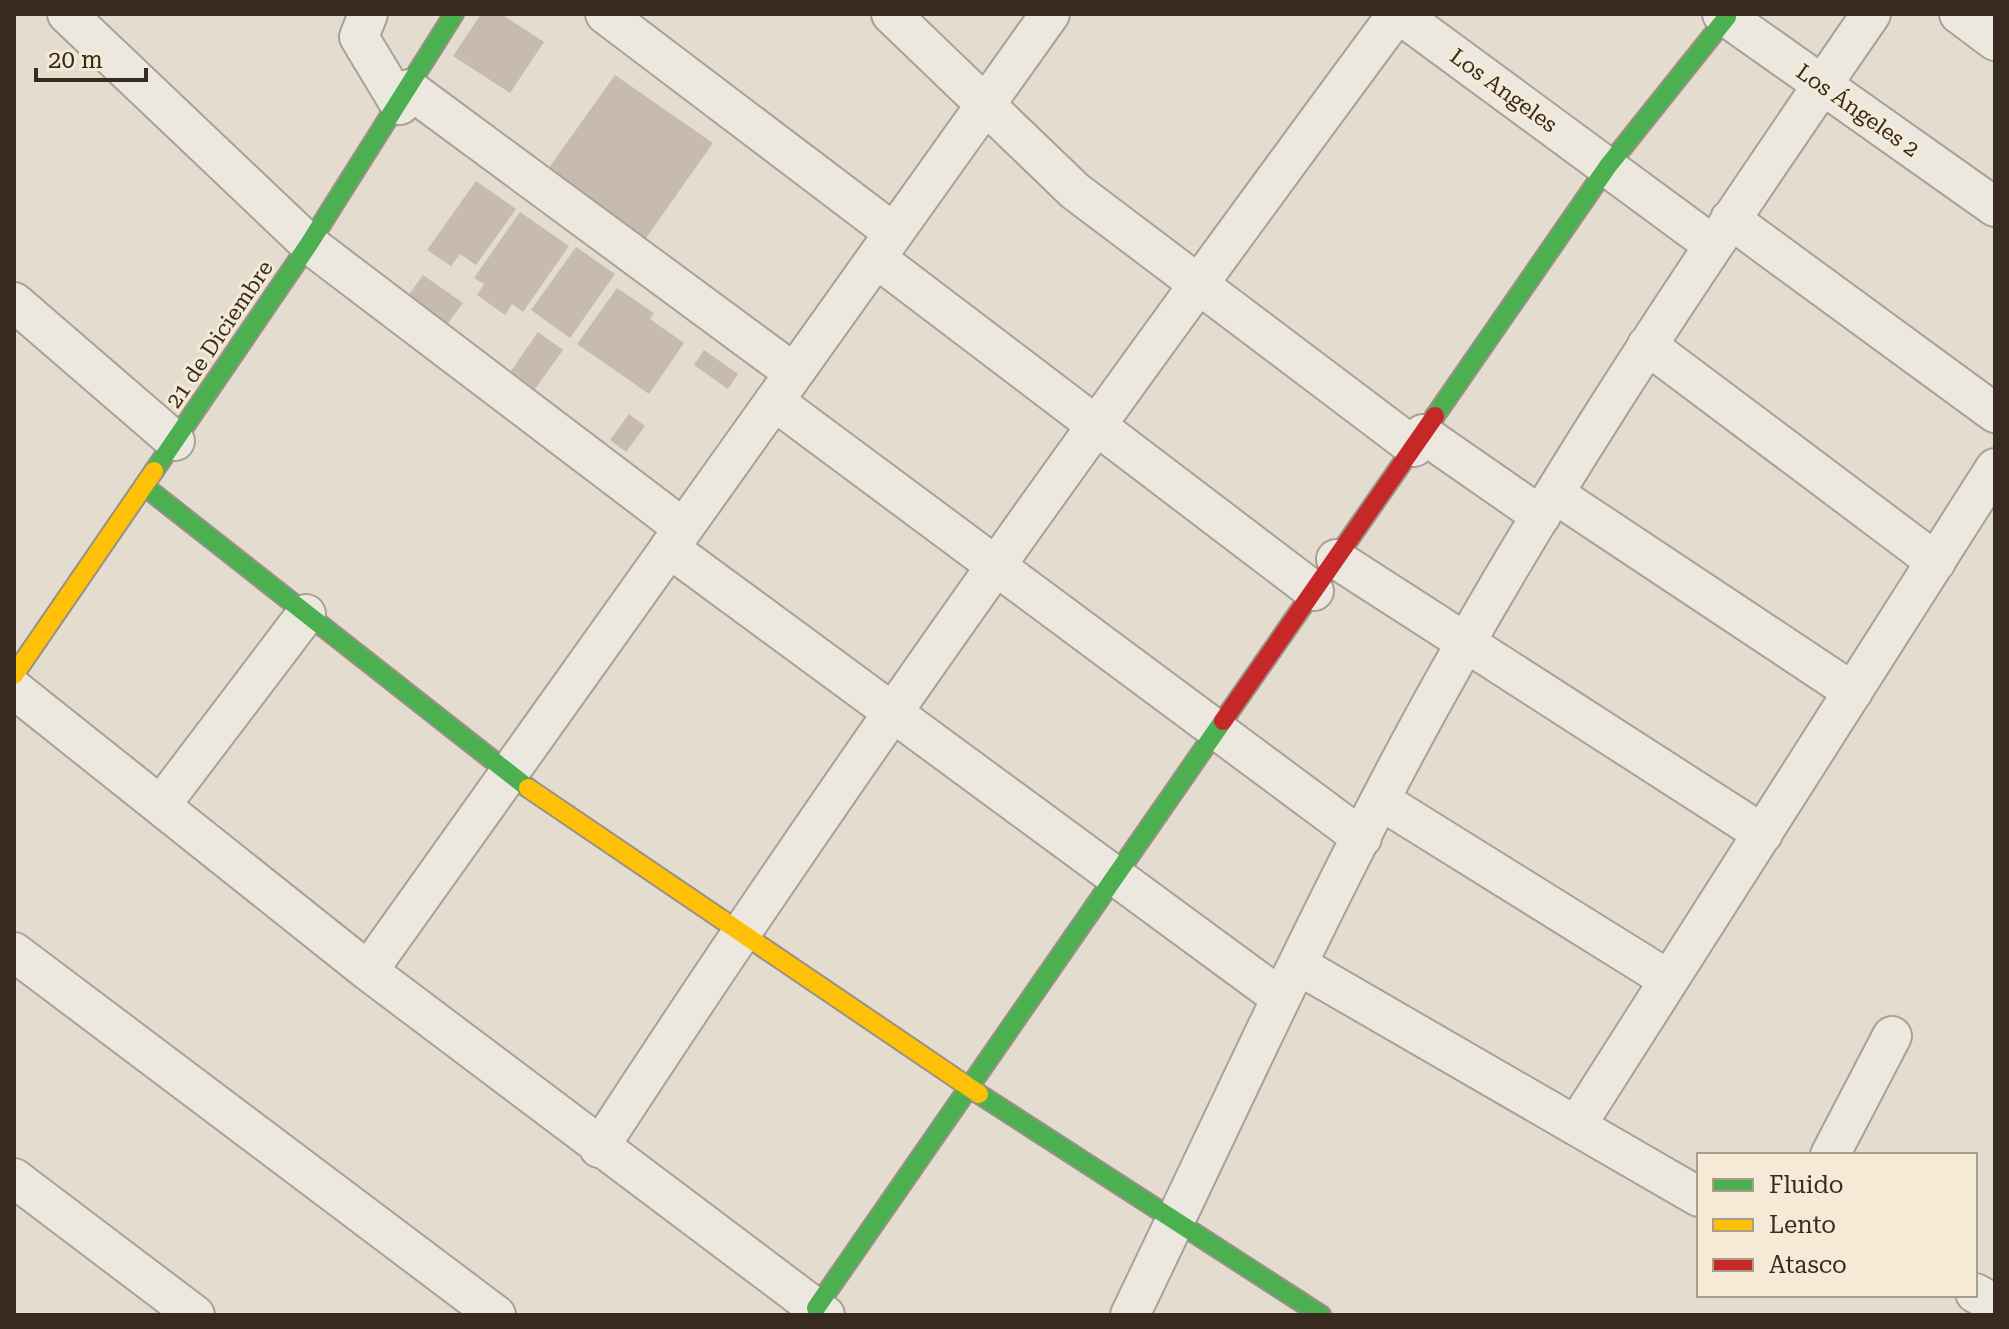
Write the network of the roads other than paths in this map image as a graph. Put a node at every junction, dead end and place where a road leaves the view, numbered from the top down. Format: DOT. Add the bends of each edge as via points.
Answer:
graph roads {
  1 [pos="67,14"];
  2 [pos="454,14"];
  3 [pos="605,14"];
  4 [pos="891,14"];
  5 [pos="1050,14"];
  6 [pos="1398,14"];
  7 [pos="1871,14"];
  8 [pos="1959,14"];
  9 [pos="1724,16"];
  10 [pos="359,22"];
  11 [pos="1995,41"];
  12 [pos="1826,87"];
  13 [pos="404,97"];
  14 [pos="985,104"];
  15 [pos="1608,166"];
  16 [pos="1995,207"];
  17 [pos="1721,232"];
  18 [pos="1995,233"];
  19 [pos="309,244"];
  20 [pos="885,245"];
  21 [pos="1198,284"];
  22 [pos="14,302"];
  23 [pos="1647,345"];
  24 [pos="784,387"];
  25 [pos="1995,413"];
  26 [pos="1095,424"];
  27 [pos="1419,440"];
  28 [pos="175,441"];
  29 [pos="1995,468"];
  30 [pos="144,486"];
  31 [pos="1548,505"];
  32 [pos="676,538"];
  33 [pos="1336,559"];
  34 [pos="1936,562"];
  35 [pos="996,566"];
  36 [pos="1314,591"];
  37 [pos="306,614"];
  38 [pos="1466,646"];
  39 [pos="14,675"];
  40 [pos="14,689"];
  41 [pos="1853,692"];
  42 [pos="893,712"];
  43 [pos="1217,730"];
  44 [pos="508,774"];
  45 [pos="1380,800"];
  46 [pos="161,805"];
  47 [pos="1763,834"];
  48 [pos="1362,838"];
  49 [pos="1116,876"];
  50 [pos="740,932"];
  51 [pos="14,952"];
  52 [pos="368,971"];
  53 [pos="1669,980"];
  54 [pos="1290,982"];
  55 [pos="1892,1036"];
  56 [pos="969,1087"];
  57 [pos="1576,1126"];
  58 [pos="599,1148"];
  59 [pos="1831,1153"];
  60 [pos="14,1178"];
  61 [pos="1697,1196"];
  62 [pos="1176,1221"];
  63 [pos="1977,1294"];
  64 [pos="1995,1304"];
  65 [pos="820,1312"];
  66 [pos="195,1315"];
  67 [pos="496,1315"];
  68 [pos="1130,1315"];
  69 [pos="1321,1315"];
  1 -- 19 [label="street"];
  2 -- 13 [label="street, 21 de Diciembre"];
  3 -- 20 [label="street"];
  4 -- 14 [label="street"];
  5 -- 14 [label="street"];
  6 -- 15 [label="street, Los Angeles"];
  6 -- 21 [label="street"];
  7 -- 12 [label="street"];
  8 -- 11 [label="street"];
  9 -- 12 [label="street, Los Ángeles 2"];
  9 -- 15 [label="street"];
  10 -- 13 [label="street"];
  12 -- 16 [label="street, Los Ángeles 2"];
  12 -- 17 [label="street"];
  12 -- 18 [label="street"];
  13 -- 19 [label="street, 21 de Diciembre"];
  13 -- 24 [label="street"];
  14 -- 20 [label="street"];
  14 -- 21 [label="street" via="1075,191"];
  15 -- 17 [label="street, Los Angeles"];
  15 -- 27 [label="street"];
  17 -- 23 [label="street"];
  17 -- 25 [label="street, Los Angeles"];
  19 -- 28 [label="street, 21 de Diciembre"];
  19 -- 32 [label="street"];
  20 -- 24 [label="street"];
  20 -- 26 [label="street"];
  21 -- 26 [label="street"];
  21 -- 27 [label="street"];
  22 -- 28 [label="street"];
  23 -- 31 [label="street"];
  23 -- 34 [label="street"];
  24 -- 32 [label="street"];
  24 -- 35 [label="street"];
  26 -- 35 [label="street"];
  26 -- 36 [label="street"];
  27 -- 31 [label="street"];
  27 -- 33 [label="street"];
  28 -- 30 [label="street, 21 de Diciembre"];
  29 -- 34 [label="street"];
  30 -- 37 [label="street"];
  30 -- 39 [label="street, 21 de Diciembre"];
  31 -- 38 [label="street"];
  31 -- 41 [label="street"];
  32 -- 42 [label="street"];
  32 -- 44 [label="street"];
  33 -- 36 [label="street"];
  33 -- 38 [label="street"];
  34 -- 41 [label="street"];
  35 -- 42 [label="street"];
  35 -- 43 [label="street"];
  36 -- 43 [label="street"];
  37 -- 44 [label="street"];
  37 -- 46 [label="street"];
  38 -- 45 [label="street"];
  38 -- 47 [label="street"];
  40 -- 46 [label="street"];
  41 -- 47 [label="street"];
  42 -- 49 [label="street"];
  42 -- 50 [label="street"];
  43 -- 48 [label="street"];
  43 -- 49 [label="street"];
  44 -- 50 [label="street"];
  44 -- 52 [label="street"];
  45 -- 48 [label="street"];
  45 -- 53 [label="street"];
  46 -- 52 [label="street"];
  47 -- 53 [label="street"];
  48 -- 54 [label="street"];
  49 -- 54 [label="street"];
  49 -- 56 [label="street"];
  50 -- 56 [label="street"];
  50 -- 58 [label="street"];
  51 -- 67 [label="street"];
  52 -- 58 [label="street"];
  53 -- 57 [label="street"];
  54 -- 57 [label="street"];
  54 -- 62 [label="street"];
  55 -- 59 [label="street"];
  56 -- 62 [label="street"];
  56 -- 65 [label="street"];
  57 -- 61 [label="street"];
  58 -- 65 [label="street"];
  60 -- 66 [label="street"];
  62 -- 68 [label="street"];
  62 -- 69 [label="street"];
  63 -- 64 [label="street"];
}
